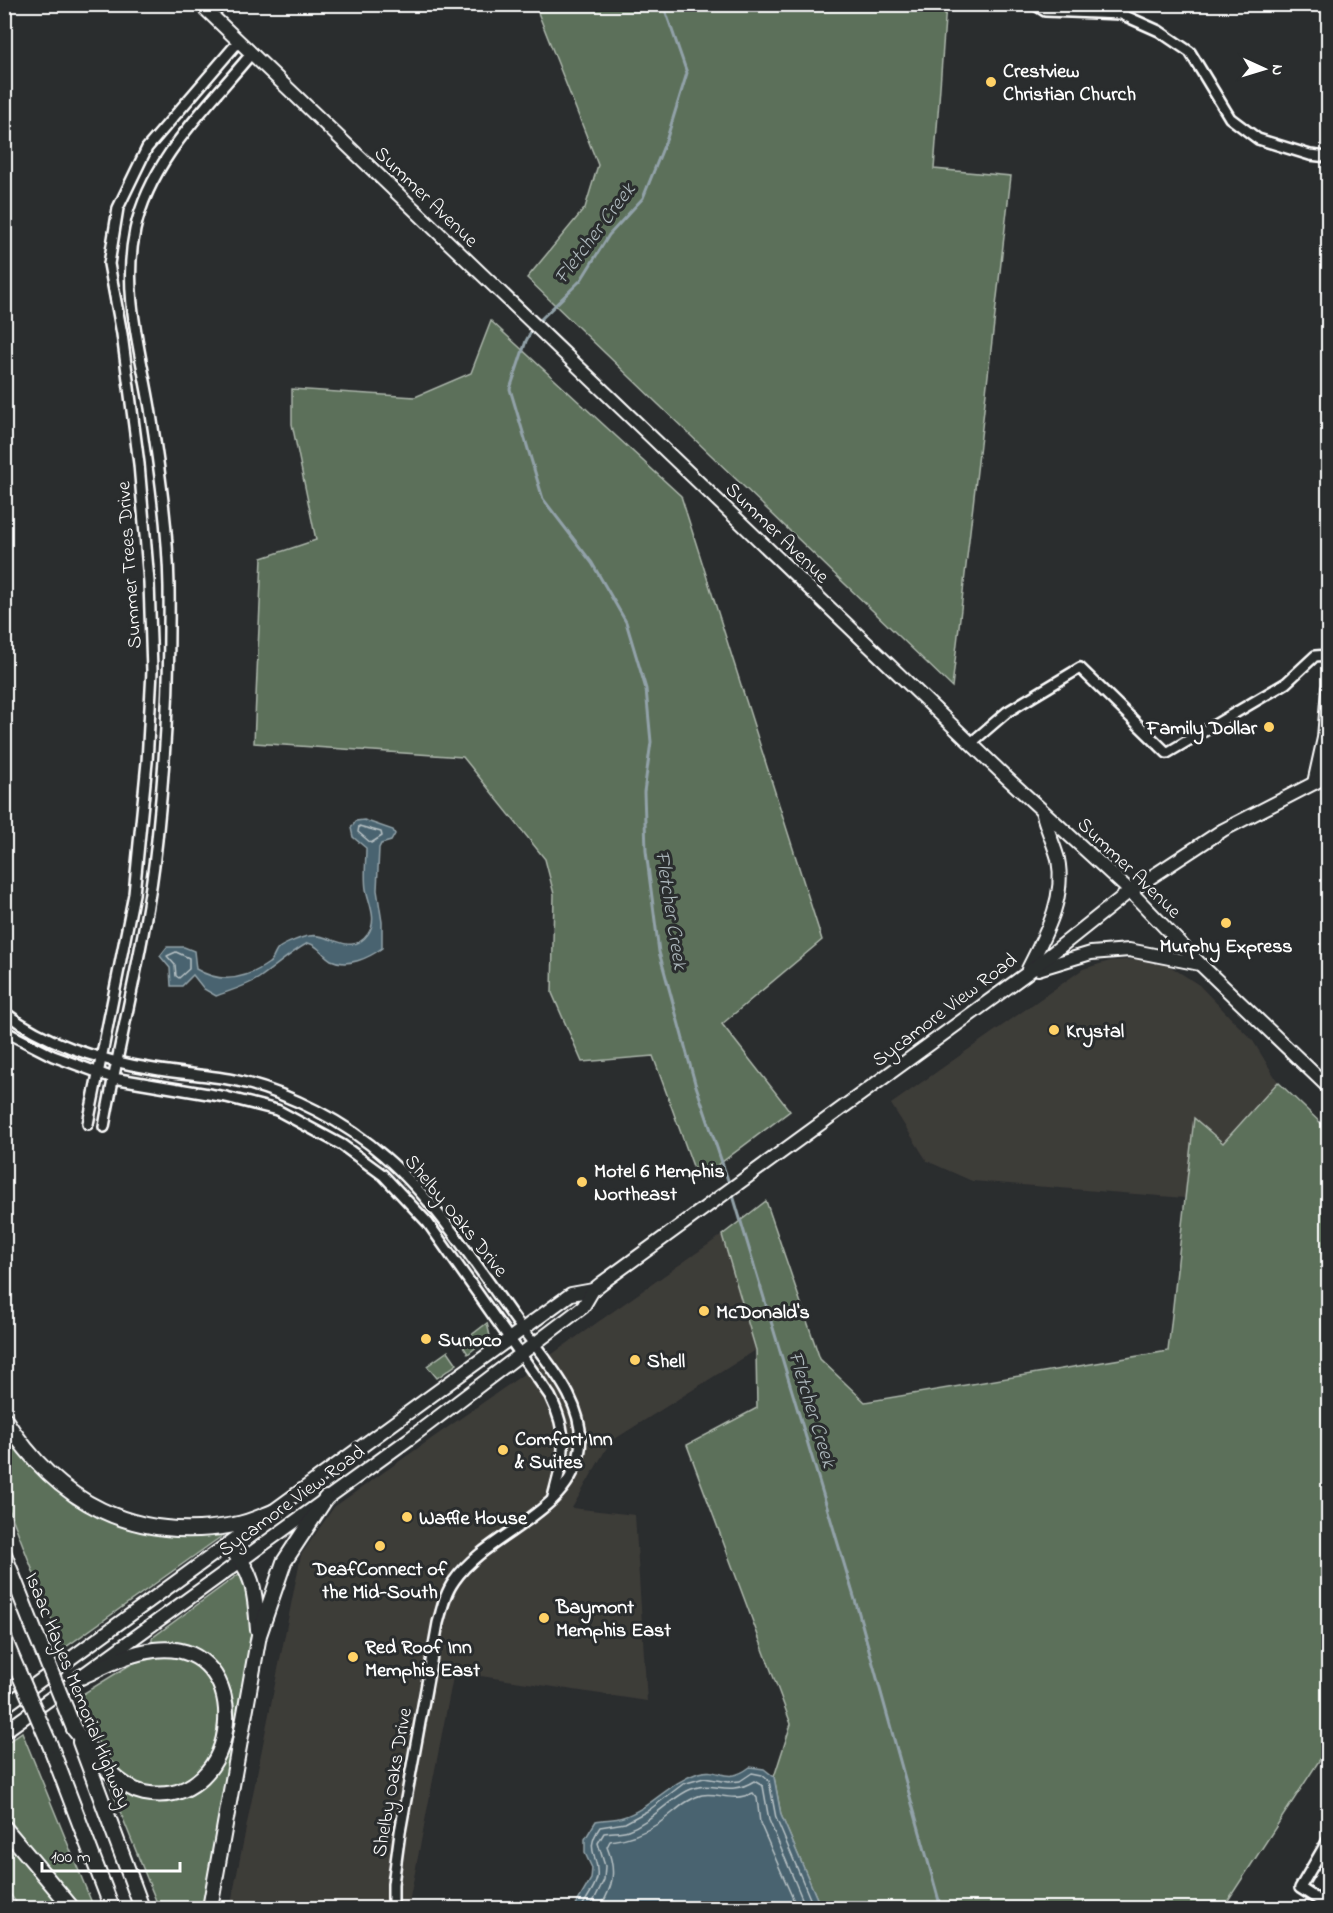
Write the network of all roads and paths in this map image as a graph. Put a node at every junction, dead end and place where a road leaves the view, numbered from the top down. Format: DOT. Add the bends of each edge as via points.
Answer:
graph roads {
  1 [pos="200,4"];
  2 [pos="1034,4"];
  3 [pos="239,41"];
  4 [pos="251,54"];
  5 [pos="1329,157"];
  6 [pos="145,384"];
  7 [pos="129,386"];
  8 [pos="1329,655"];
  9 [pos="1329,688"];
  10 [pos="971,743"];
  11 [pos="1329,776"];
  12 [pos="1314,783"];
  13 [pos="1042,811"];
  14 [pos="1130,891"];
  15 [pos="1200,964"];
  16 [pos="1026,974"];
  17 [pos="4,1012"];
  18 [pos="4,1031"];
  19 [pos="101,1056"];
  20 [pos="116,1060"];
  21 [pos="98,1073"];
  22 [pos="113,1077"];
  23 [pos="1329,1087"];
  24 [pos="88,1124"];
  25 [pos="104,1127"];
  26 [pos="593,1290"];
  27 [pos="523,1330"];
  28 [pos="510,1339"];
  29 [pos="533,1343"];
  30 [pos="521,1354"];
  31 [pos="4,1418"];
  32 [pos="553,1497"];
  33 [pos="326,1498"];
  34 [pos="278,1510"];
  35 [pos="228,1546"];
  36 [pos="4,1554"];
  37 [pos="242,1559"];
  38 [pos="259,1635"];
  39 [pos="4,1638"];
  40 [pos="81,1677"];
  41 [pos="4,1707"];
  42 [pos="74,1729"];
  43 [pos="4,1732"];
  44 [pos="4,1827"];
  45 [pos="10,1838"];
  46 [pos="1329,1840"];
  47 [pos="1329,1906"];
  48 [pos="72,1908"];
  49 [pos="112,1908"];
  50 [pos="142,1908"];
  51 [pos="210,1908"];
  52 [pos="393,1908"];
  1 -- 3 [label="main road, Summer Avenue"];
  2 -- 5 [label="street" via="1046,11 1121,14 1159,31 1191,52 1230,118 1258,139"];
  3 -- 4 [label="main road, Summer Avenue"];
  3 -- 7 [label="street, Summer Trees Drive" via="147,148 118,208 109,264"];
  4 -- 6 [label="street, Summer Trees Drive" via="170,151 144,197 130,271 133,324"];
  4 -- 10 [label="main road, Summer Avenue"];
  6 -- 7 [label="street"];
  6 -- 20 [label="street, Summer Trees Drive" via="169,584 168,680 157,841"];
  7 -- 19 [label="street, Summer Trees Drive" via="148,571 152,671 134,894"];
  8 -- 10 [label="street" via="1314,656 1286,683 1167,753 1080,668 1007,712"];
  9 -- 12 [label="main road"];
  10 -- 13 [label="main road, Summer Avenue"];
  11 -- 12 [label="main road, Sycamore View Road"];
  12 -- 14 [label="main road, Sycamore View Road" via="1223,830"];
  13 -- 14 [label="main road, Summer Avenue"];
  13 -- 16 [label="main road" via="1058,858 1059,878 1056,907"];
  14 -- 15 [label="main road, Summer Avenue"];
  14 -- 16 [label="main road, Sycamore View Road"];
  15 -- 16 [label="main road" via="1129,950 1091,953"];
  15 -- 23 [label="main road, Summer Avenue"];
  16 -- 26 [label="main road, Sycamore View Road"];
  17 -- 19 [label="street, Shelby Oaks Drive" via="51,1039"];
  18 -- 21 [label="street, Shelby Oaks Drive"];
  19 -- 20 [label="street, Shelby Oaks Drive"];
  19 -- 21 [label="street, Summer Trees Drive"];
  20 -- 22 [label="street, Summer Trees Drive"];
  20 -- 27 [label="street, Shelby Oaks Drive" via="268,1090 346,1129 403,1173"];
  21 -- 22 [label="street, Shelby Oaks Drive"];
  21 -- 24 [label="street, Summer Trees Drive"];
  22 -- 25 [label="street, Summer Trees Drive"];
  22 -- 28 [label="street, Shelby Oaks Drive" via="277,1110 342,1145 383,1175 428,1224"];
  26 -- 27 [label="main road, Sycamore View Road" via="572,1294"];
  26 -- 29 [label="main road, Sycamore View Road" via="583,1307"];
  27 -- 28 [label="main road, Sycamore View Road"];
  27 -- 29 [label="street, Shelby Oaks Drive"];
  28 -- 30 [label="street, Shelby Oaks Drive"];
  28 -- 34 [label="main road, Sycamore View Road"];
  29 -- 30 [label="main road, Sycamore View Road"];
  29 -- 32 [label="street, Shelby Oaks Drive" via="570,1397 579,1427 579,1454 568,1482"];
  30 -- 32 [label="street, Shelby Oaks Drive" via="549,1396 563,1426 564,1455"];
  30 -- 33 [label="main road, Sycamore View Road"];
  31 -- 34 [label="highway" via="21,1445 66,1491 117,1519 175,1531 236,1525"];
  32 -- 52 [label="street, Shelby Oaks Drive" via="480,1553 453,1581 446,1596 400,1832"];
  33 -- 37 [label="main road, Sycamore View Road"];
  33 -- 38 [label="highway" via="284,1562"];
  34 -- 35 [label="main road, Sycamore View Road"];
  35 -- 37 [label="highway"];
  35 -- 41 [label="main road, Sycamore View Road"];
  36 -- 42 [label="highway, Isaac Hayes Memorial Highway, bridge"];
  37 -- 38 [label="highway" via="254,1593"];
  37 -- 40 [label="main road, Sycamore View Road"];
  38 -- 51 [label="highway"];
  39 -- 49 [label="highway, bridge"];
  40 -- 42 [label="highway" via="126,1656 155,1650 180,1652 211,1669 220,1683 228,1715 226,1733 213,1766 201,1778 175,1792 144,1793 107,1768"];
  40 -- 43 [label="main road, Sycamore View Road"];
  42 -- 50 [label="highway, Isaac Hayes Memorial Highway"];
  44 -- 45 [label="highway"];
  45 -- 48 [label="highway"];
  46 -- 47 [label="street" via="1300,1888"];
}
